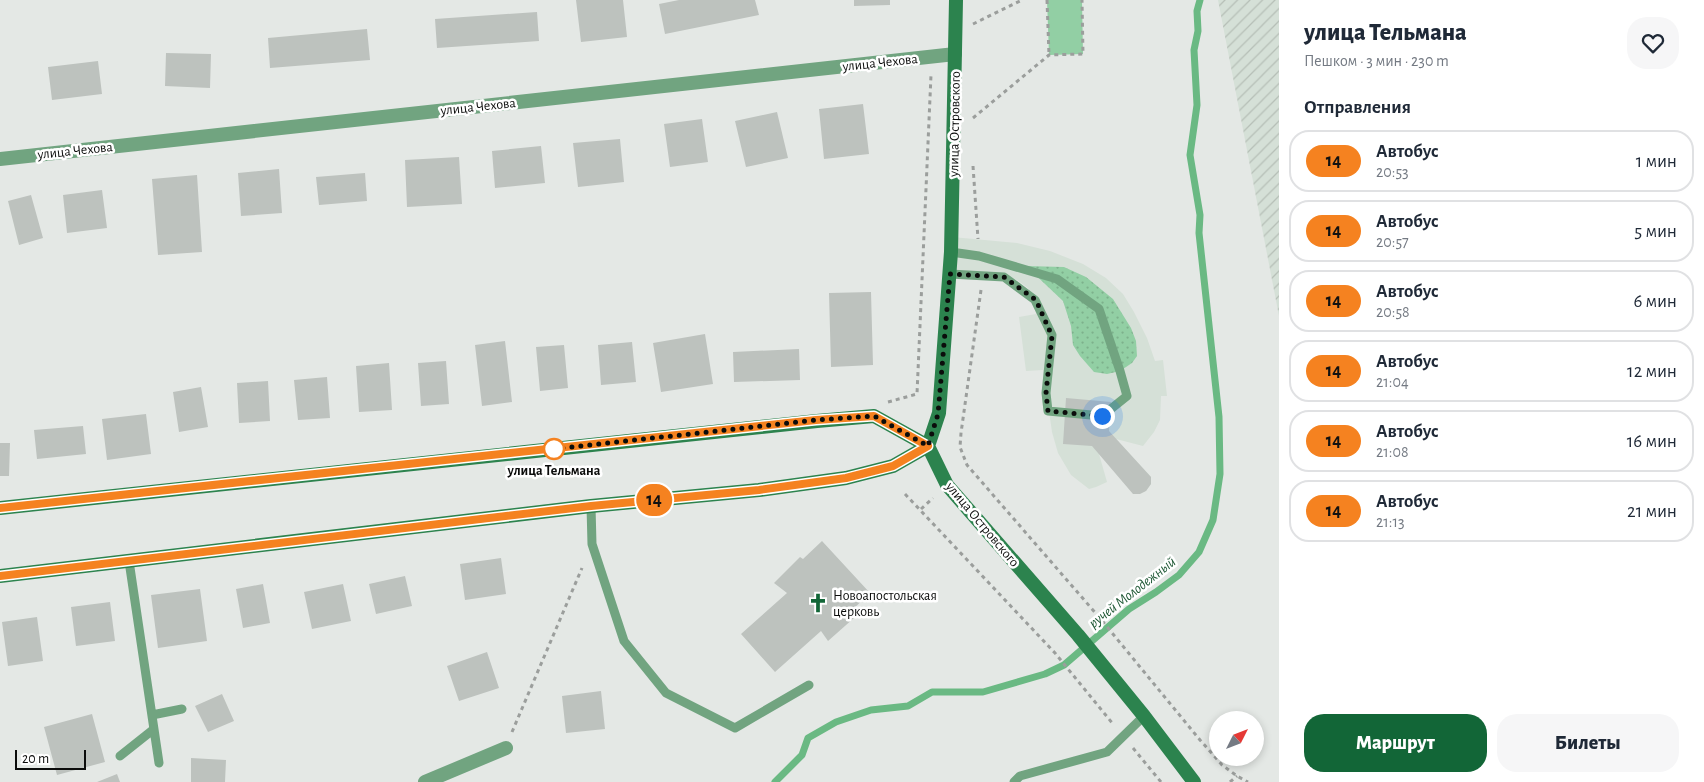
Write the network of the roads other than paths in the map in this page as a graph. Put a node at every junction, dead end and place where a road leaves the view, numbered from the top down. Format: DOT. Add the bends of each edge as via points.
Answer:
graph roads {
  1 [pos="956,0"];
  2 [pos="956,54"];
  3 [pos="0,158"];
  4 [pos="952,252"];
  5 [pos="950,274"];
  6 [pos="928,446"];
  7 [pos="591,506"];
  8 [pos="0,508"];
  9 [pos="129,561"];
  10 [pos="0,576"];
  11 [pos="809,685"];
  12 [pos="182,709"];
  13 [pos="152,715"];
  14 [pos="1144,716"];
  15 [pos="154,729"];
  16 [pos="506,748"];
  17 [pos="120,756"];
  18 [pos="159,763"];
  19 [pos="425,782"];
  20 [pos="1014,782"];
  21 [pos="1194,782"];
  1 -- 2 [label="main road, улица Островского"];
  2 -- 3 [label="street, улица Чехова"];
  2 -- 4 [label="main road, улица Островского"];
  4 -- 5 [label="main road, улица Островского"];
  4 -- 5 [label="lane" via="1057,278 1099,309 1127,396 1102,416 1048,411 1046,393 1052,336 1036,300 1004,277"];
  5 -- 6 [label="main road, улица Островского" via="938,414"];
  6 -- 7 [label="main road" via="893,466 846,478"];
  6 -- 8 [label="main road" via="874,416"];
  6 -- 14 [label="main road, улица Островского" via="947,485 1097,657"];
  7 -- 9 [label="main road"];
  7 -- 11 [label="lane" via="592,544 624,641 666,693 734,728"];
  9 -- 10 [label="main road"];
  9 -- 13 [label="lane"];
  12 -- 13 [label="lane"];
  13 -- 15 [label="lane"];
  14 -- 20 [label="lane" via="1107,752 1020,776"];
  14 -- 21 [label="main road, улица Островского"];
  15 -- 17 [label="lane"];
  15 -- 18 [label="lane"];
  16 -- 19 [label="street"];
}
